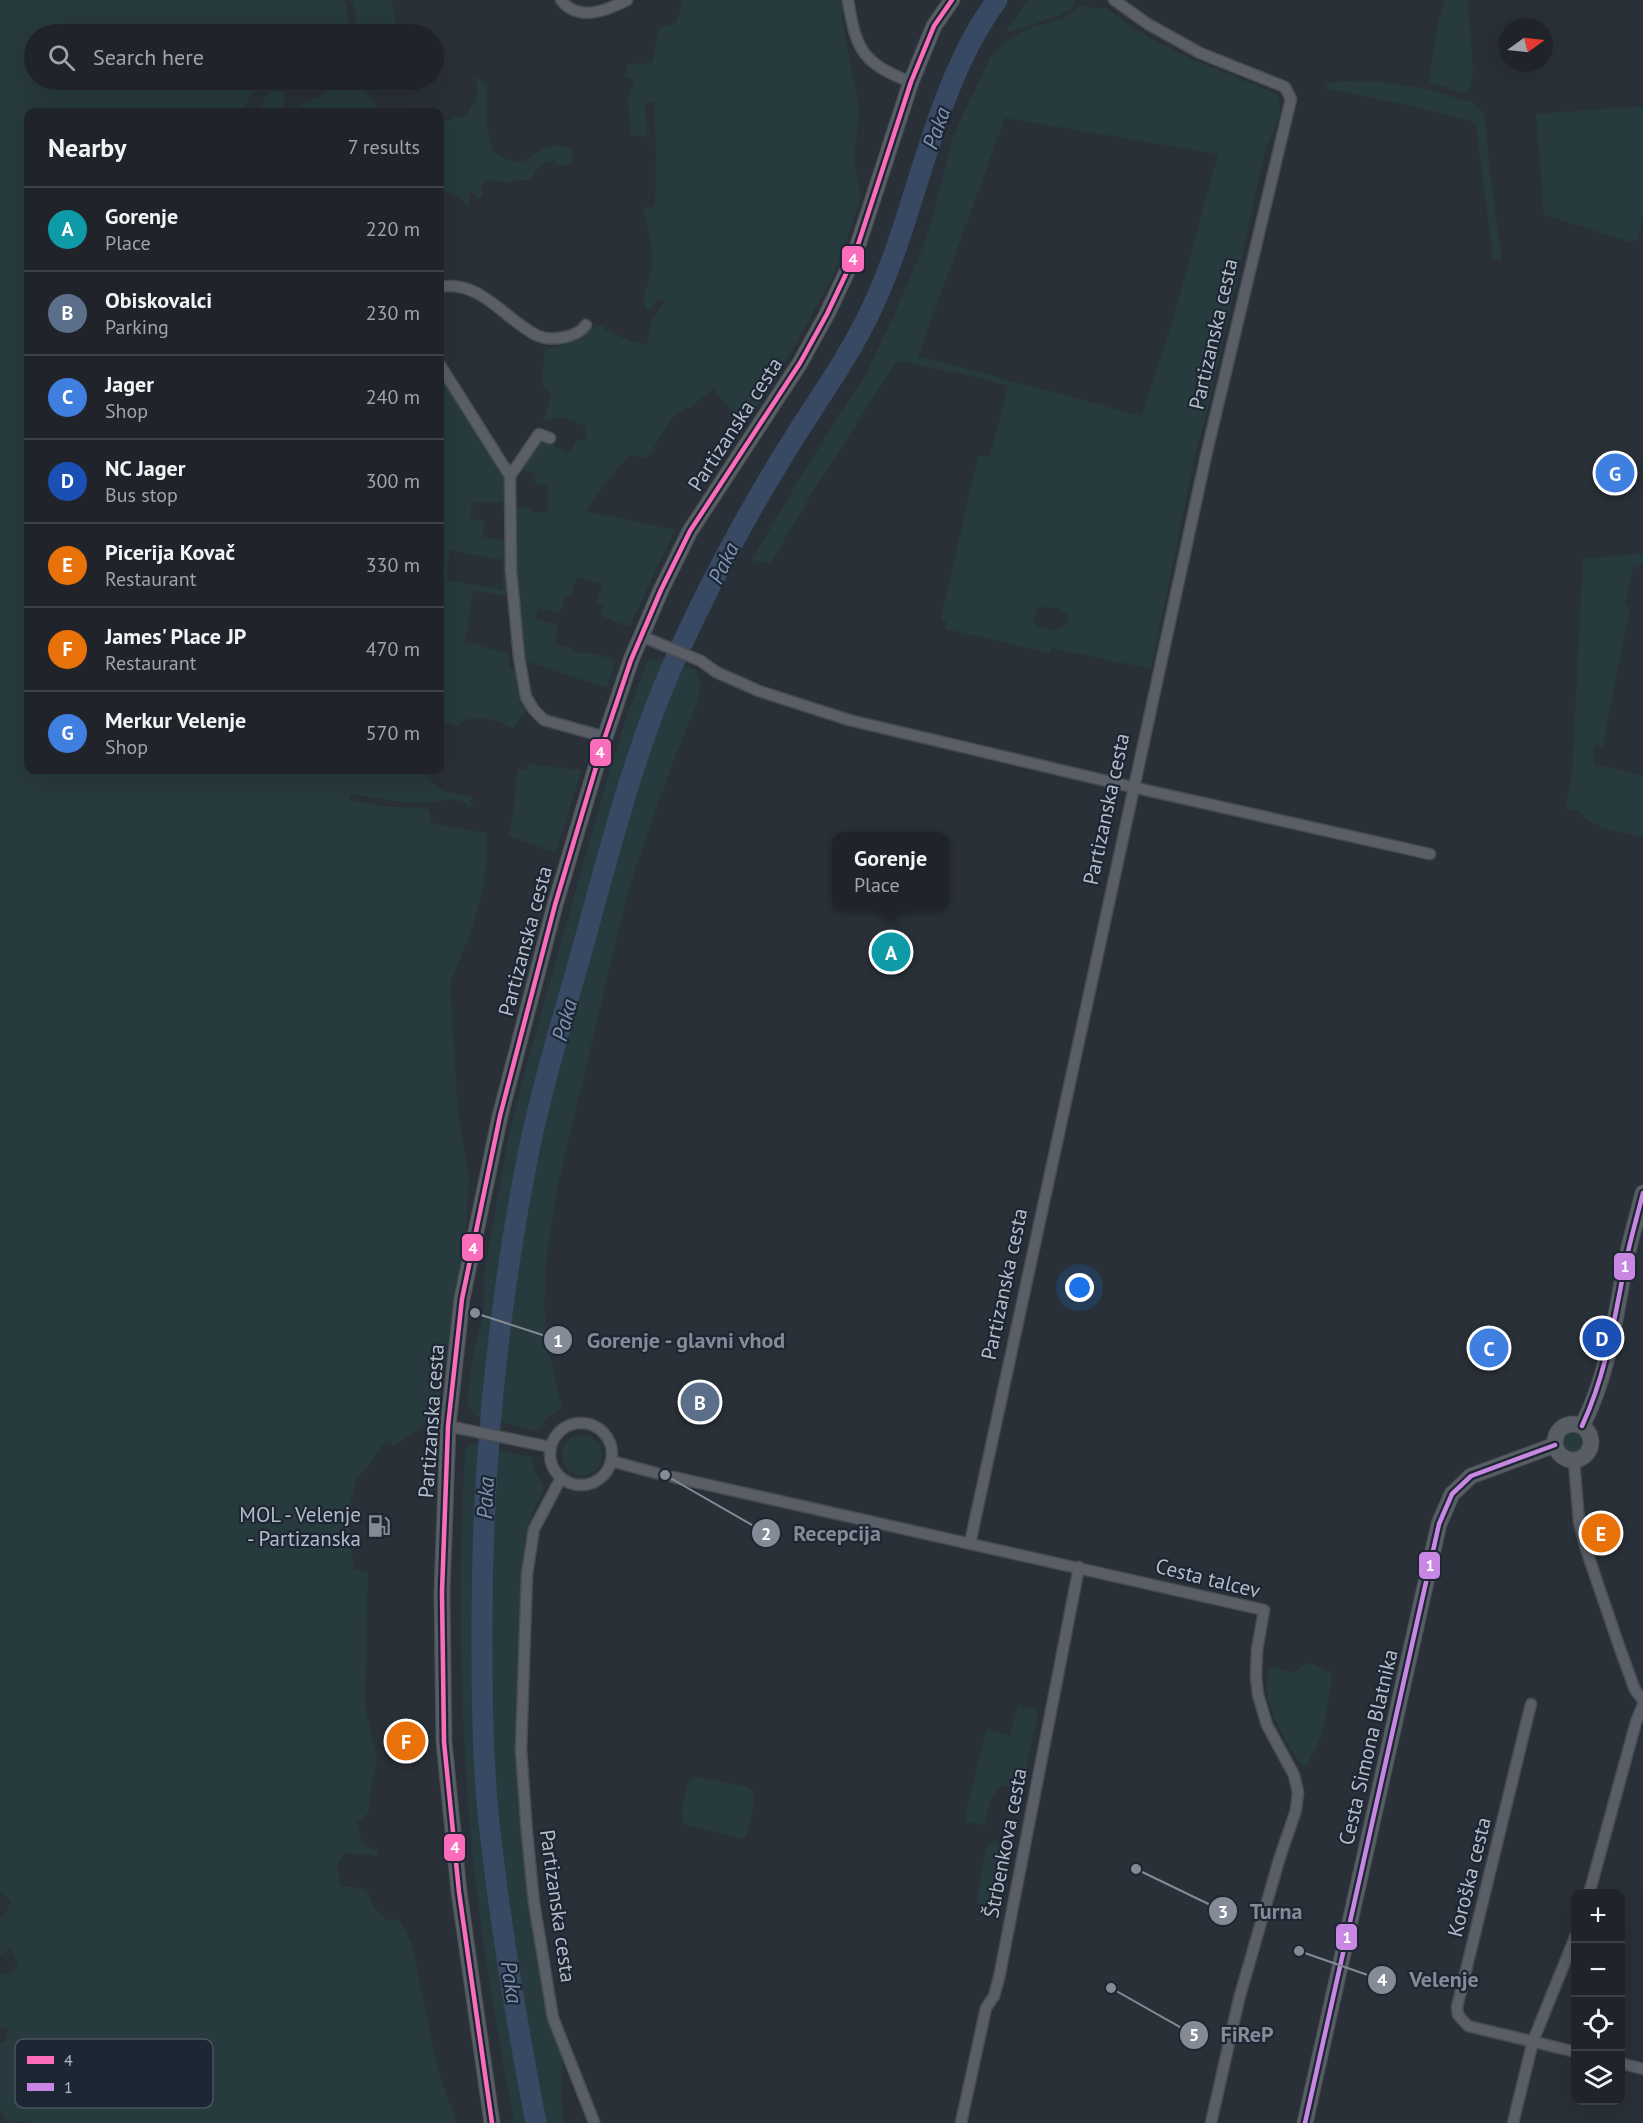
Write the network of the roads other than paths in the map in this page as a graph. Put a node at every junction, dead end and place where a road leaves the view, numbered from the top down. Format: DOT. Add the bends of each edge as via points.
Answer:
graph roads {
  1 [pos="561,0"];
  2 [pos="627,0"];
  3 [pos="848,0"];
  4 [pos="952,0"];
  5 [pos="1114,0"];
  6 [pos="911,82"];
  7 [pos="444,286"];
  8 [pos="586,325"];
  9 [pos="444,371"];
  10 [pos="550,438"];
  11 [pos="510,476"];
  12 [pos="641,636"];
  13 [pos="605,737"];
  14 [pos="1132,787"];
  15 [pos="1430,854"];
  16 [pos="1643,1193"];
  17 [pos="448,1426"];
  18 [pos="1582,1426"];
  19 [pos="1555,1445"];
  20 [pos="550,1447"];
  21 [pos="611,1461"];
  22 [pos="1574,1461"];
  23 [pos="656,1473"];
  24 [pos="673,1477"];
  25 [pos="561,1478"];
  26 [pos="970,1543"];
  27 [pos="1079,1567"];
  28 [pos="1643,1702"];
  29 [pos="1531,1704"];
  30 [pos="1590,1889"];
  31 [pos="1572,1943"];
  32 [pos="1533,2041"];
  33 [pos="1571,2051"];
  34 [pos="1625,2064"];
  35 [pos="1643,2069"];
  36 [pos="594,2121"];
  37 [pos="492,2123"];
  38 [pos="961,2123"];
  39 [pos="1211,2123"];
  40 [pos="1305,2123"];
  41 [pos="1512,2123"];
  1 -- 2 [label="street" via="572,10 588,13"];
  3 -- 6 [label="street" via="857,44 867,58"];
  4 -- 6 [label="main road, Partizanska cesta" via="934,26"];
  5 -- 14 [label="street, Partizanska cesta" via="1200,53 1286,87 1291,99"];
  6 -- 12 [label="main road, Partizanska cesta" via="854,258 827,314 800,363 690,531"];
  7 -- 8 [label="street" via="473,292 496,304 538,336 572,336 582,332"];
  9 -- 11 [label="street"];
  10 -- 11 [label="street" via="538,434"];
  11 -- 13 [label="street" via="511,571 526,697 544,720"];
  12 -- 13 [label="main road, Partizanska cesta"];
  12 -- 14 [label="street" via="759,691 849,720"];
  13 -- 17 [label="main road, Partizanska cesta" via="555,905 500,1116 462,1299"];
  14 -- 15 [label="street"];
  14 -- 26 [label="street, Partizanska cesta"];
  16 -- 18 [label="main road" via="1605,1372"];
  17 -- 20 [label="street"];
  17 -- 37 [label="main road, Partizanska cesta" via="442,1592 444,1742 459,1892"];
  18 -- 19 [label="main road" via="1562,1427"];
  18 -- 22 [label="main road" via="1588,1431 1591,1446 1588,1454"];
  19 -- 22 [label="main road" via="1562,1457"];
  19 -- 40 [label="main road, Cesta Simona Blatnika" via="1471,1476 1452,1494 1439,1524"];
  20 -- 21 [label="street" via="561,1430 573,1424 586,1424 606,1436"];
  20 -- 25 [label="street" via="551,1464"];
  21 -- 23 [label="street"];
  21 -- 25 [label="street" via="604,1475 592,1483 576,1485"];
  22 -- 28 [label="street" via="1579,1522 1586,1549 1635,1690"];
  24 -- 26 [label="street"];
  25 -- 36 [label="street, Partizanska cesta" via="534,1529 527,1574 521,1749 534,1903 553,2018"];
  26 -- 27 [label="street"];
  27 -- 38 [label="street, Štrbenkova cesta" via="999,1978 986,2008"];
  27 -- 39 [label="street, Cesta talcev" via="1264,1610 1257,1650 1258,1695 1267,1725 1294,1775 1298,1792 1296,1810 1239,1999"];
  28 -- 30 [label="street"];
  29 -- 32 [label="street, Koroška cesta" via="1457,2007 1458,2015 1468,2026"];
  31 -- 32 [label="street"];
  32 -- 33 [label="street, Koroška cesta"];
  32 -- 41 [label="street"];
  34 -- 35 [label="street"];
}
